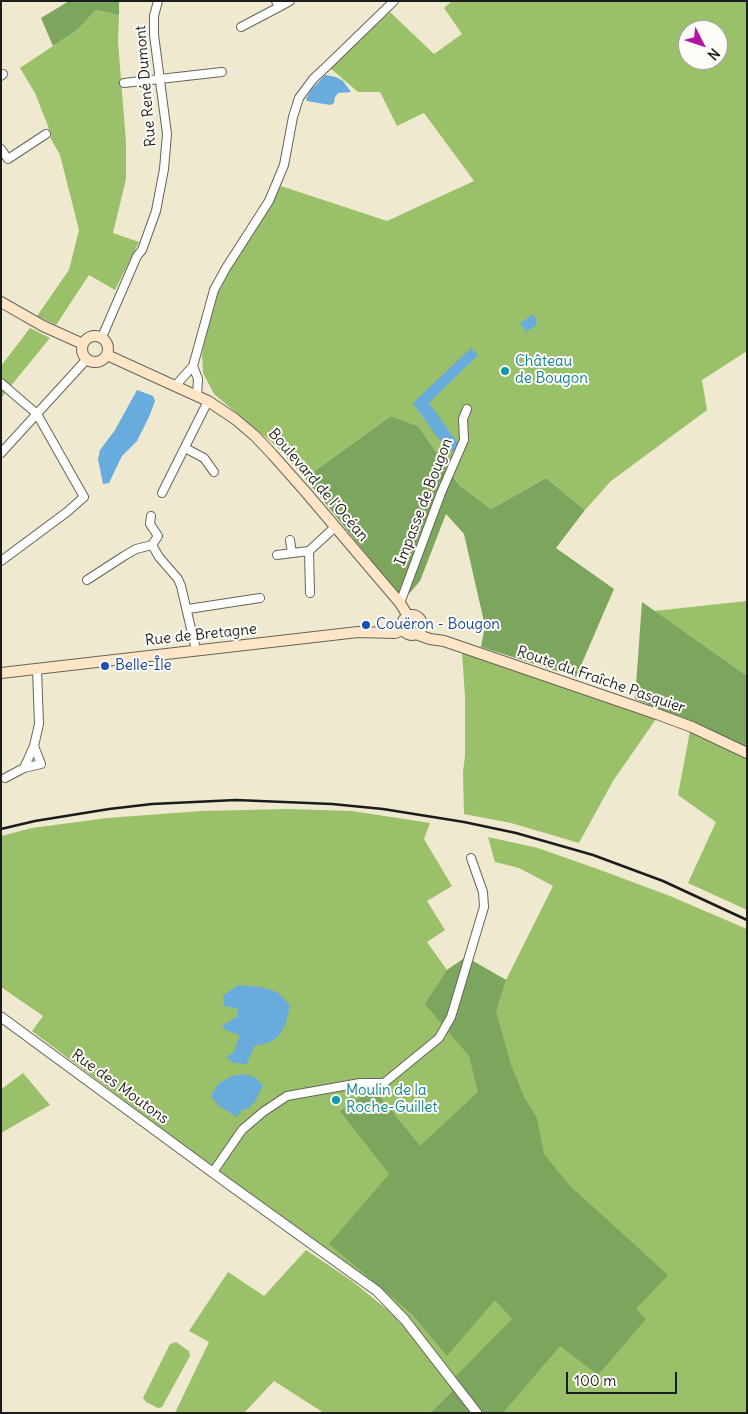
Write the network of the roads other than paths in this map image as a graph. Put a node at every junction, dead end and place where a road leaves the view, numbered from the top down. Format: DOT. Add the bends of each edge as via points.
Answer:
graph roads {
  1 [pos="158,1"];
  2 [pos="290,1"];
  3 [pos="394,1"];
  4 [pos="277,4"];
  5 [pos="241,27"];
  6 [pos="222,72"];
  7 [pos="160,79"];
  8 [pos="124,83"];
  9 [pos="46,134"];
  10 [pos="2,151"];
  11 [pos="1,302"];
  12 [pos="102,336"];
  13 [pos="83,344"];
  14 [pos="107,355"];
  15 [pos="87,359"];
  16 [pos="193,366"];
  17 [pos="1,383"];
  18 [pos="176,385"];
  19 [pos="197,395"];
  20 [pos="208,401"];
  21 [pos="467,409"];
  22 [pos="37,414"];
  23 [pos="185,448"];
  24 [pos="1,453"];
  25 [pos="214,472"];
  26 [pos="162,493"];
  27 [pos="151,516"];
  28 [pos="335,527"];
  29 [pos="290,540"];
  30 [pos="152,545"];
  31 [pos="309,550"];
  32 [pos="292,553"];
  33 [pos="277,555"];
  34 [pos="1,561"];
  35 [pos="87,580"];
  36 [pos="310,593"];
  37 [pos="260,598"];
  38 [pos="400,603"];
  39 [pos="188,609"];
  40 [pos="408,616"];
  41 [pos="422,624"];
  42 [pos="403,630"];
  43 [pos="416,634"];
  44 [pos="444,640"];
  45 [pos="196,650"];
  46 [pos="37,669"];
  47 [pos="1,673"];
  48 [pos="34,746"];
  49 [pos="747,753"];
  50 [pos="24,768"];
  51 [pos="5,778"];
  52 [pos="471,858"];
  53 [pos="1,1016"];
  54 [pos="213,1172"];
  55 [pos="477,1413"];
  1 -- 7 [label="street, Rue René Dumont" via="154,34"];
  2 -- 4 [label="street"];
  3 -- 16 [label="street" via="313,80 299,98 284,165 269,201 214,290"];
  4 -- 5 [label="street"];
  6 -- 7 [label="street"];
  7 -- 8 [label="street"];
  7 -- 12 [label="street, Rue René Dumont" via="167,134 156,211 142,250"];
  9 -- 10 [label="street" via="8,159"];
  11 -- 13 [label="main road"];
  12 -- 13 [label="main road" via="90,336"];
  12 -- 14 [label="main road" via="109,347"];
  13 -- 15 [label="main road" via="82,352"];
  14 -- 15 [label="main road" via="98,362"];
  14 -- 18 [label="main road, Boulevard de l'Océan"];
  15 -- 22 [label="street"];
  16 -- 18 [label="street"];
  16 -- 19 [label="street" via="198,380"];
  17 -- 22 [label="street"];
  18 -- 19 [label="main road, Boulevard de l'Océan"];
  19 -- 20 [label="main road, Boulevard de l'Océan"];
  20 -- 23 [label="street"];
  20 -- 28 [label="main road, Boulevard de l'Océan" via="235,419 272,454"];
  21 -- 38 [label="street, Impasse de Bougon" via="463,419 464,440"];
  22 -- 24 [label="street"];
  22 -- 34 [label="street" via="84,497"];
  23 -- 25 [label="street" via="204,458"];
  23 -- 26 [label="street"];
  27 -- 30 [label="street" via="150,524 158,536"];
  28 -- 31 [label="street"];
  28 -- 38 [label="main road, Boulevard de l'Océan"];
  29 -- 32 [label="street"];
  30 -- 35 [label="street" via="124,556"];
  30 -- 39 [label="street" via="178,579"];
  31 -- 32 [label="street"];
  31 -- 36 [label="street"];
  32 -- 33 [label="street"];
  37 -- 39 [label="street"];
  38 -- 40 [label="main road, Boulevard de l'Océan"];
  39 -- 45 [label="street"];
  40 -- 41 [label="main road" via="416,616"];
  40 -- 42 [label="main road" via="402,623"];
  41 -- 43 [label="main road"];
  41 -- 44 [label="main road, Route du Fraîche Pasquier"];
  42 -- 43 [label="main road"];
  42 -- 45 [label="main road, Rue de Bretagne"];
  43 -- 44 [label="main road, Route du Fraîche Pasquier"];
  44 -- 49 [label="main road, Route du Fraîche Pasquier" via="665,717"];
  45 -- 46 [label="main road, Rue de Bretagne"];
  46 -- 47 [label="main road, Rue de Bretagne"];
  46 -- 48 [label="street" via="39,724"];
  48 -- 50 [label="street"];
  48 -- 50 [label="street" via="41,764"];
  50 -- 51 [label="street"];
  52 -- 54 [label="street" via="484,907 451,1017 439,1038 384,1083 360,1083 286,1096 242,1130"];
  53 -- 54 [label="street, Rue des Moutons"];
  54 -- 55 [label="street, Rue des Moutons" via="377,1291 406,1320"];
}
